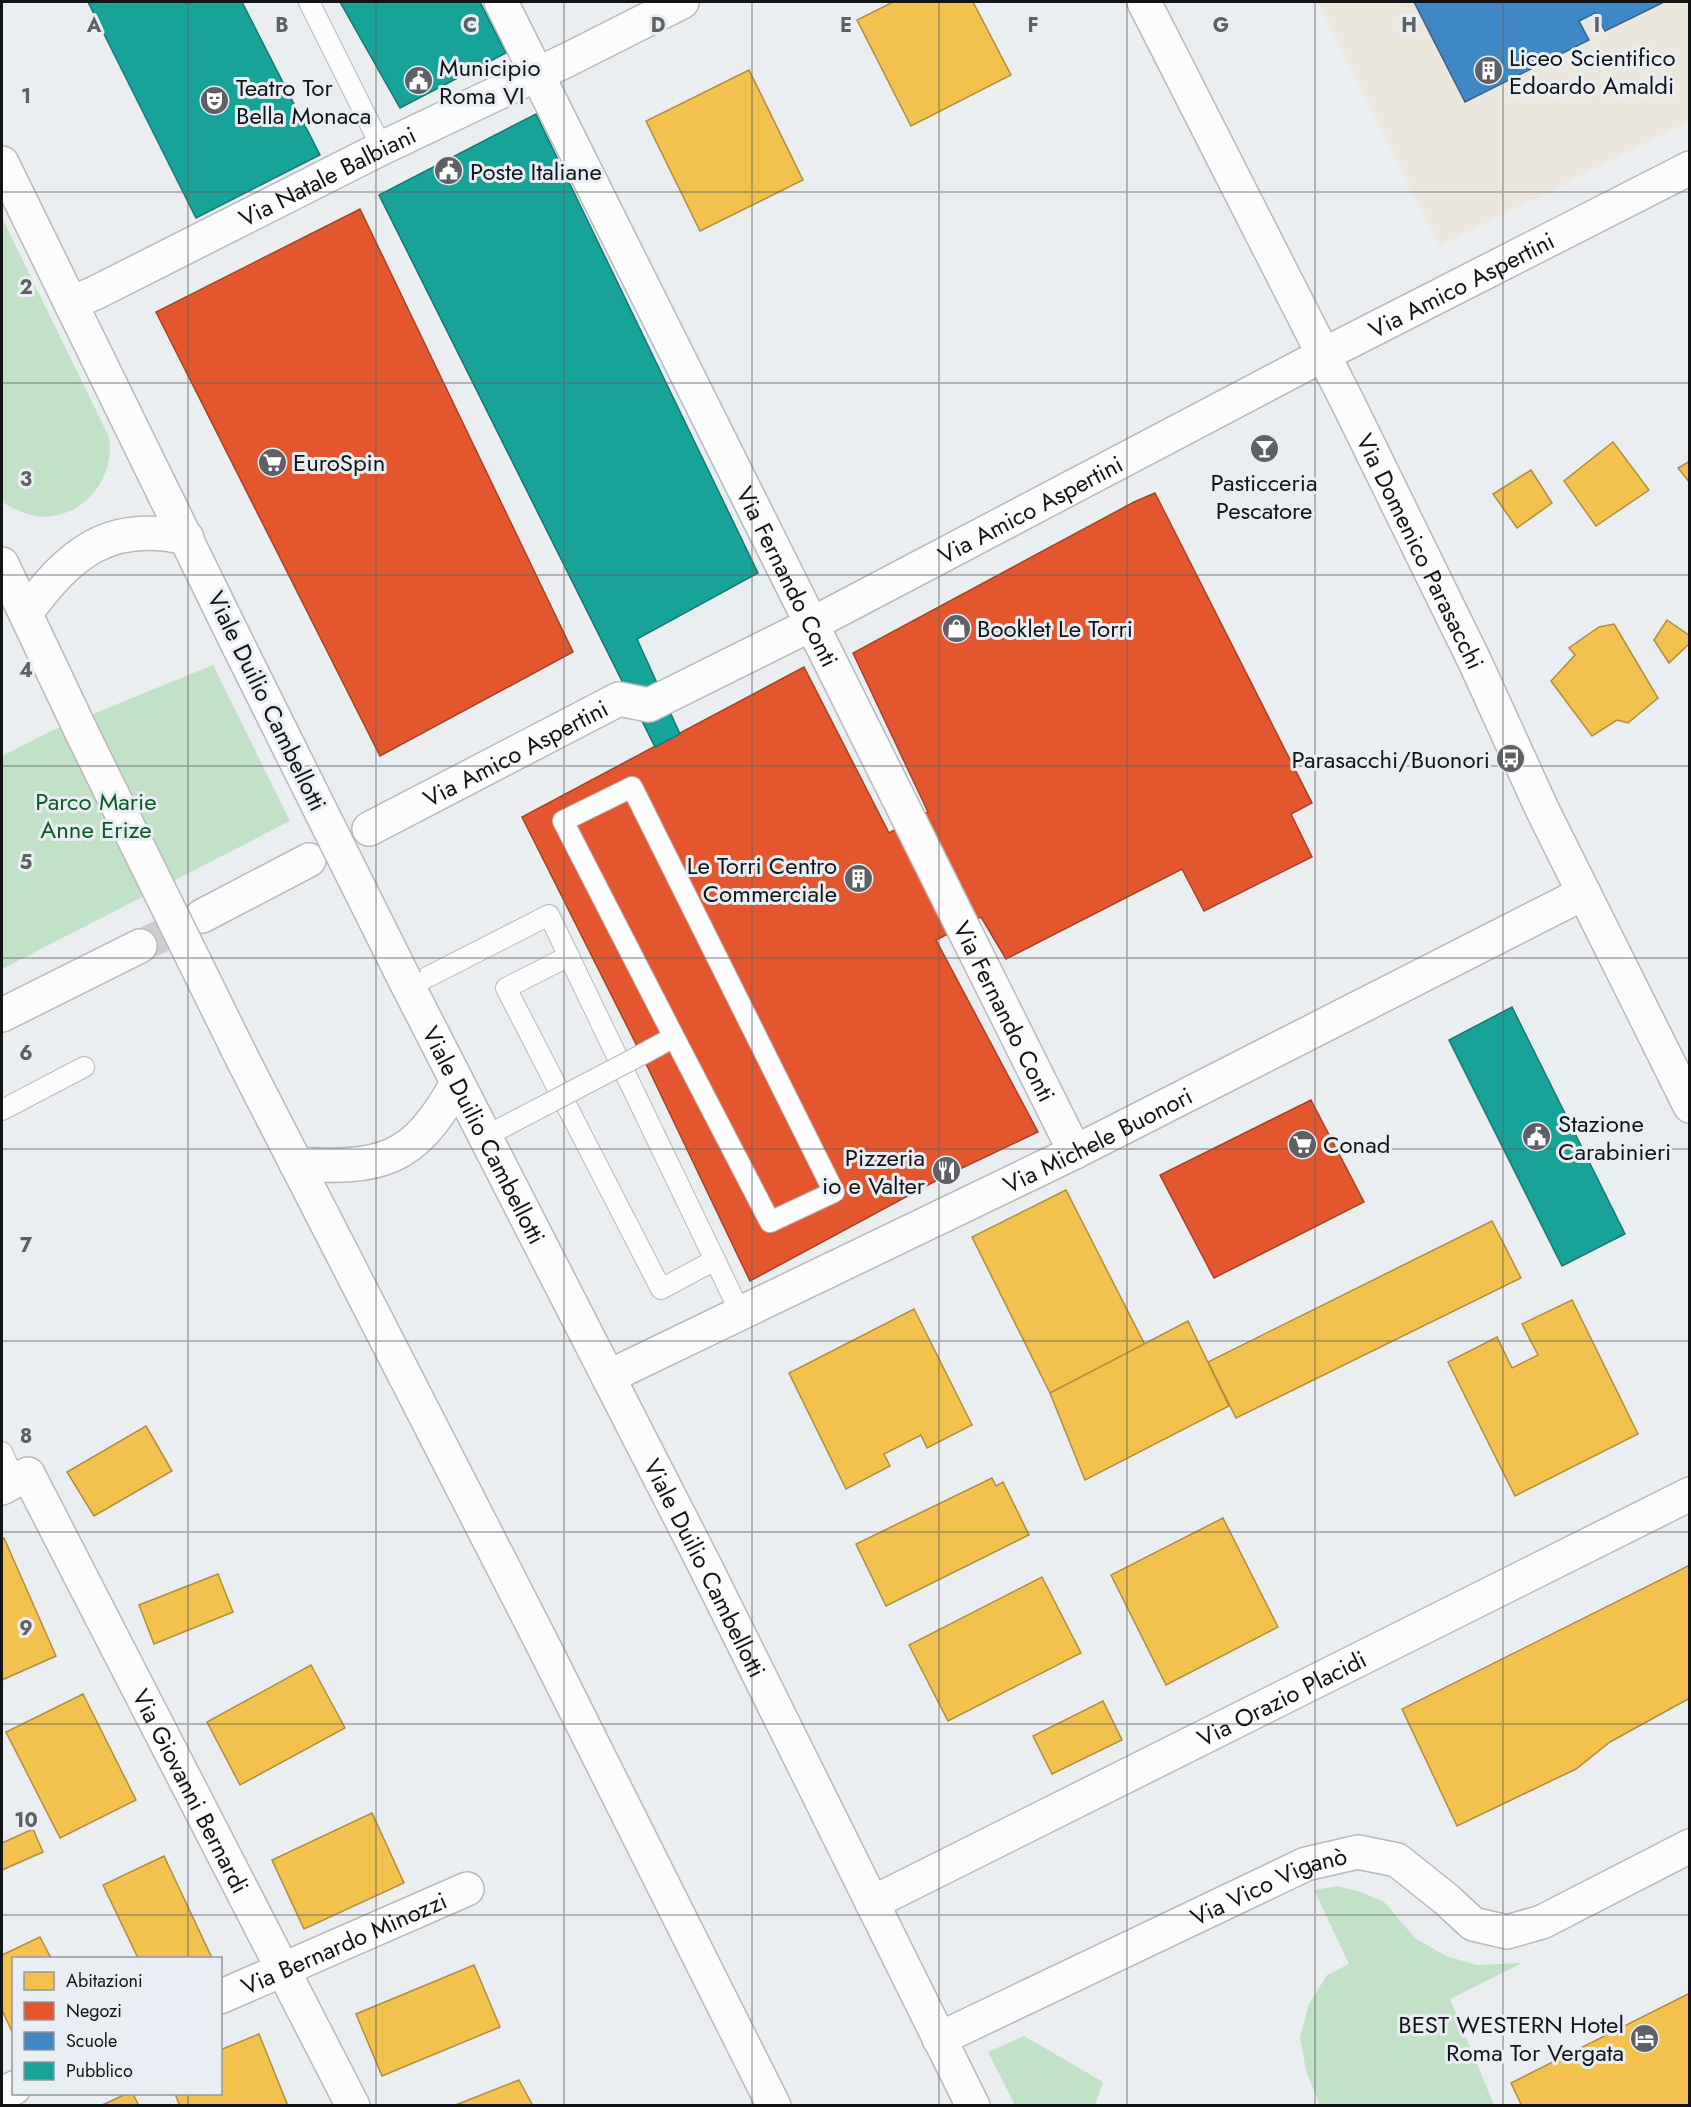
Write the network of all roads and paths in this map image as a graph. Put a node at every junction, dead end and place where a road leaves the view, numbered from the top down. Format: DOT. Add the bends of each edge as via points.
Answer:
graph roads {
  1 [pos="309,2"];
  2 [pos="501,2"];
  3 [pos="682,2"];
  4 [pos="1144,2"];
  5 [pos="537,74"];
  6 [pos="382,148"];
  7 [pos="2,163"];
  8 [pos="1689,168"];
  9 [pos="71,303"];
  10 [pos="1323,355"];
  11 [pos="187,538"];
  12 [pos="2,564"];
  13 [pos="26,613"];
  14 [pos="812,624"];
  15 [pos="369,829"];
  16 [pos="309,860"];
  17 [pos="1584,893"];
  18 [pos="202,916"];
  19 [pos="140,946"];
  20 [pos="569,956"];
  21 [pos="407,983"];
  22 [pos="2,1015"];
  23 [pos="674,1037"];
  24 [pos="84,1067"];
  25 [pos="457,1083"];
  26 [pos="1689,1106"];
  27 [pos="2,1110"];
  28 [pos="484,1137"];
  29 [pos="1076,1152"];
  30 [pos="296,1164"];
  31 [pos="715,1260"];
  32 [pos="740,1312"];
  33 [pos="608,1377"];
  34 [pos="2,1452"];
  35 [pos="15,1481"];
  36 [pos="1689,1494"];
  37 [pos="1689,1846"];
  38 [pos="467,1889"];
  39 [pos="872,1903"];
  40 [pos="284,1969"];
  41 [pos="222,1996"];
  42 [pos="939,2038"];
  43 [pos="353,2106"];
  44 [pos="774,2106"];
  45 [pos="973,2106"];
  1 -- 6 [label="lane"];
  2 -- 5 [label="street, Via Fernando Conti"];
  3 -- 5 [label="street, Via Natale Balbiani"];
  4 -- 10 [label="street, Via Domenico Parasacchi"];
  5 -- 6 [label="street, Via Natale Balbiani"];
  5 -- 14 [label="street, Via Fernando Conti"];
  6 -- 9 [label="street, Via Natale Balbiani"];
  7 -- 9 [label="street, Viale Duilio Cambellotti"];
  8 -- 10 [label="street, Via Amico Aspertini"];
  9 -- 11 [label="street, Viale Duilio Cambellotti"];
  10 -- 14 [label="street, Via Amico Aspertini"];
  10 -- 17 [label="street, Via Domenico Parasacchi"];
  11 -- 13 [label="street" via="132,533 98,543 66,564"];
  11 -- 21 [label="street, Viale Duilio Cambellotti, bridge"];
  12 -- 13 [label="street"];
  13 -- 30 [label="street, bridge"];
  14 -- 15 [label="street, Via Amico Aspertini" via="649,705 619,699"];
  14 -- 29 [label="street, Via Fernando Conti"];
  16 -- 18 [label="street"];
  17 -- 26 [label="street, Via Domenico Parasacchi"];
  17 -- 29 [label="street, Via Michele Buonori"];
  19 -- 22 [label="street"];
  20 -- 21 [label="lane" via="549,915"];
  20 -- 31 [label="lane"];
  20 -- 31 [label="lane" via="506,988 661,1289"];
  21 -- 25 [label="street, Viale Duilio Cambellotti"];
  23 -- 23 [label="lane" via="770,1222 834,1192 632,787 563,821"];
  23 -- 28 [label="lane, bridge"];
  24 -- 27 [label="lane"];
  25 -- 28 [label="street, Viale Duilio Cambellotti"];
  25 -- 30 [label="street" via="429,1127 391,1156 350,1166"];
  28 -- 33 [label="street, Viale Duilio Cambellotti"];
  29 -- 32 [label="street, Via Michele Buonori"];
  30 -- 44 [label="street"];
  31 -- 32 [label="lane"];
  32 -- 33 [label="street, Via Michele Buonori"];
  33 -- 39 [label="street, Viale Duilio Cambellotti"];
  34 -- 35 [label="lane"];
  35 -- 40 [label="street, Via Giovanni Bernardi"];
  36 -- 39 [label="street, Via Orazio Placidi"];
  37 -- 42 [label="street, Via Vico Viganò" via="1542,1922 1507,1932 1473,1924 1397,1860 1358,1852 1306,1863"];
  38 -- 40 [label="street, Via Bernardo Minozzi"];
  39 -- 42 [label="street, Viale Duilio Cambellotti"];
  40 -- 41 [label="street, Via Bernardo Minozzi"];
  40 -- 43 [label="street, Via Giovanni Bernardi"];
  42 -- 45 [label="street, Viale Duilio Cambellotti"];
}
